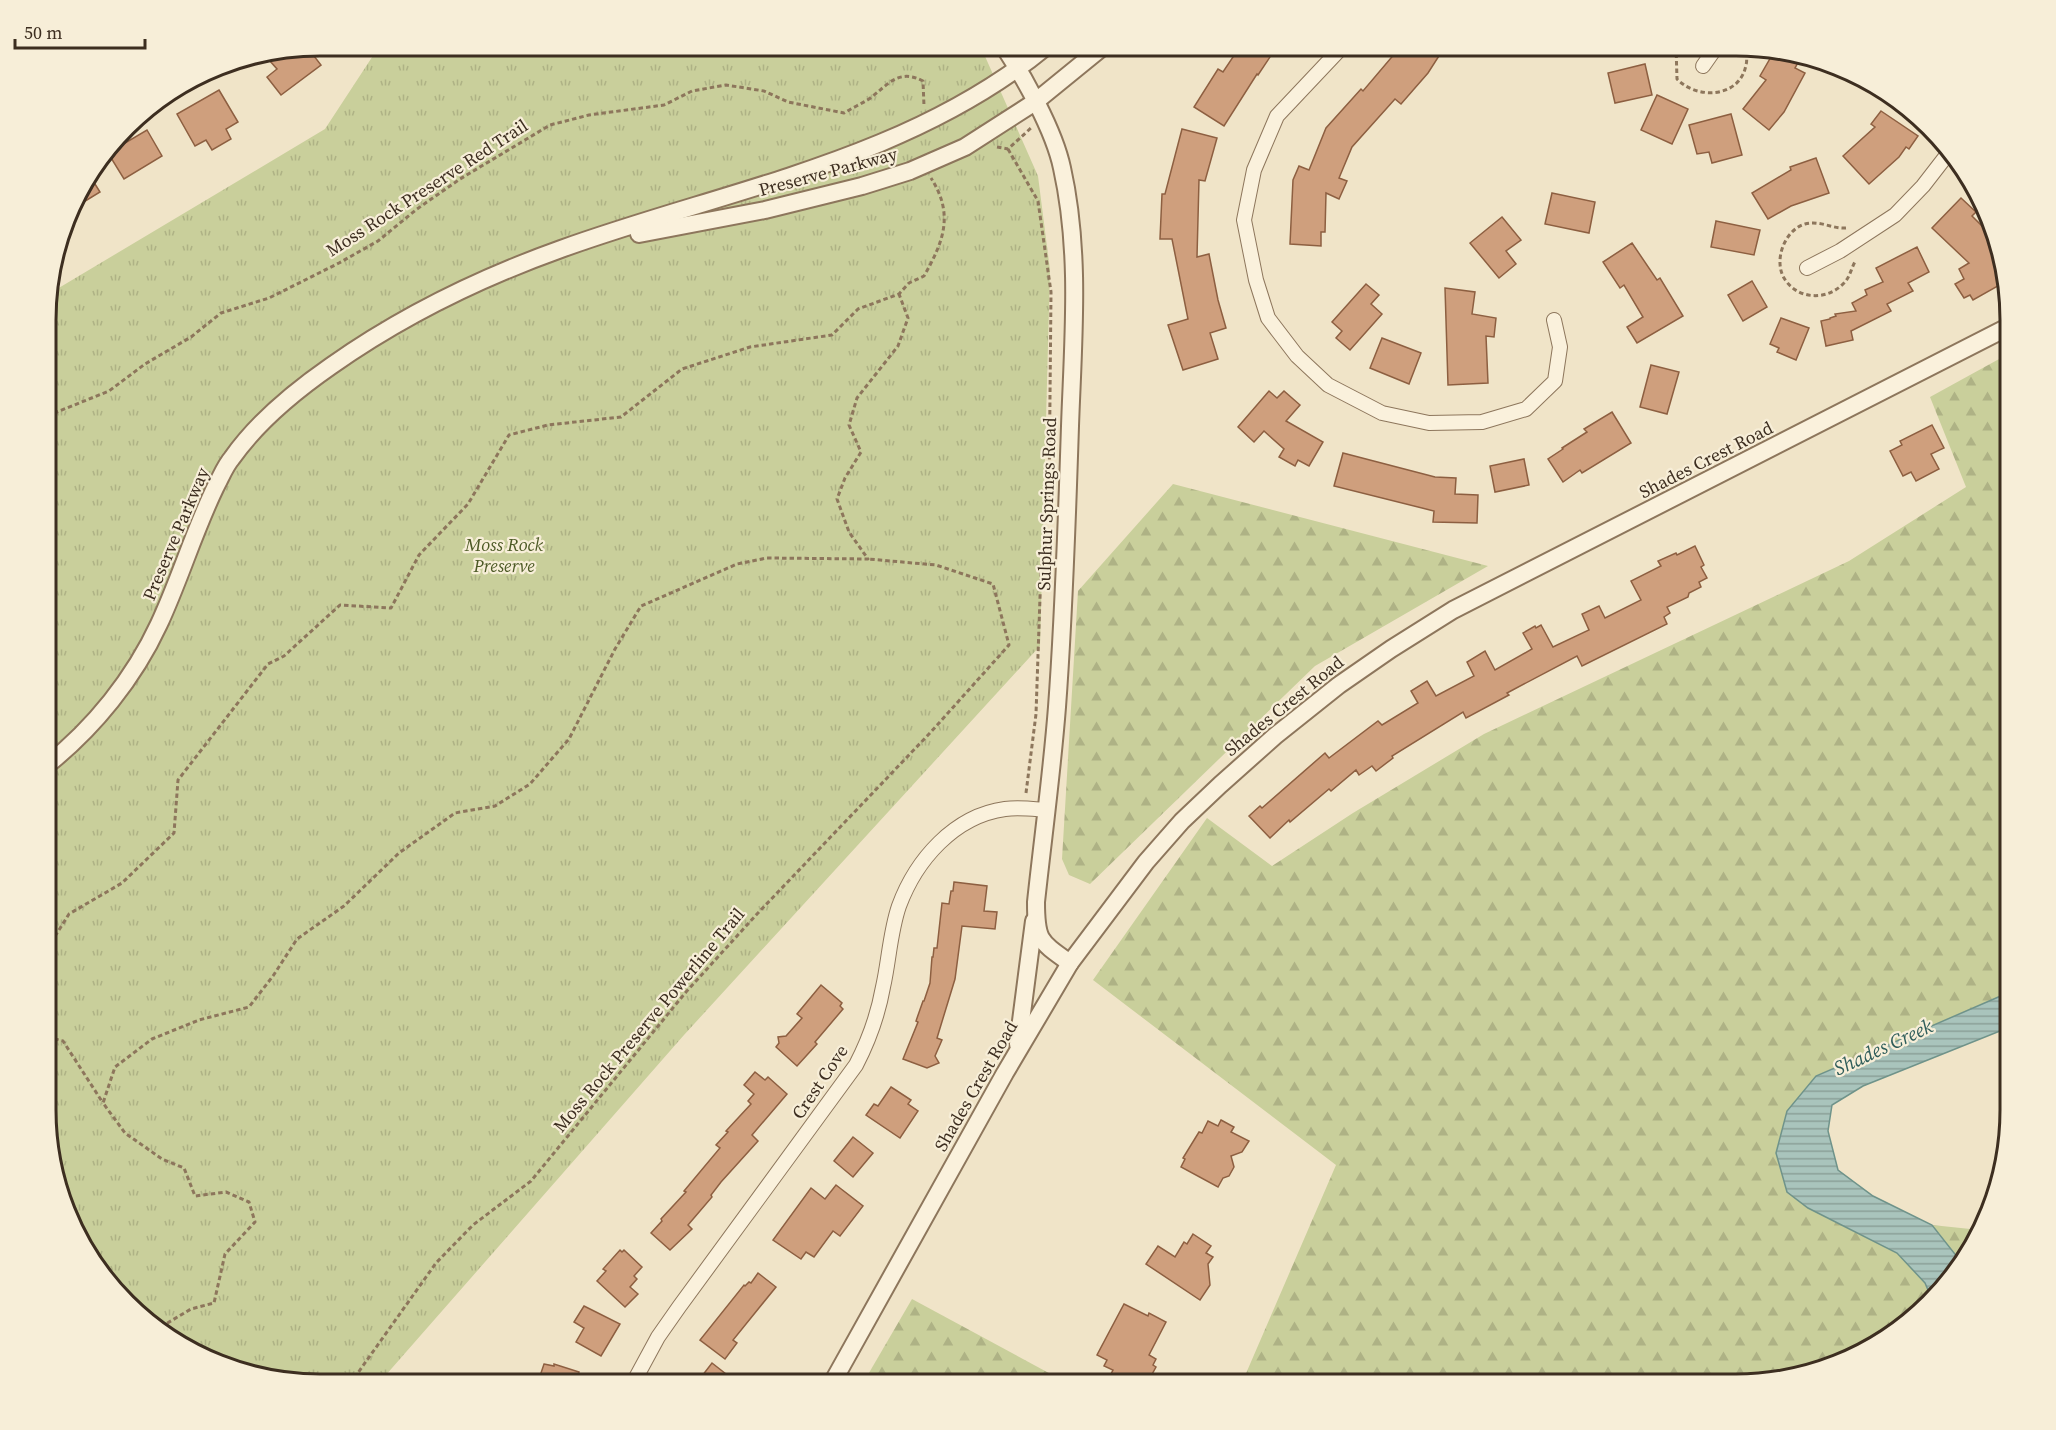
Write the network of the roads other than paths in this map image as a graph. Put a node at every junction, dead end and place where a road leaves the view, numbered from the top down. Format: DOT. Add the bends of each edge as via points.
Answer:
graph roads {
  1 [pos="1010,56"];
  2 [pos="1035,56"];
  3 [pos="1104,56"];
  4 [pos="1334,56"];
  5 [pos="1710,56"];
  6 [pos="1703,66"];
  7 [pos="1019,69"];
  8 [pos="1039,110"];
  9 [pos="1945,158"];
  10 [pos="562,248"];
  11 [pos="1807,268"];
  12 [pos="1554,320"];
  13 [pos="2001,331"];
  14 [pos="56,767"];
  15 [pos="1046,810"];
  16 [pos="1036,902"];
  17 [pos="1070,963"];
  18 [pos="1017,1053"];
  19 [pos="637,1374"];
  20 [pos="837,1374"];
  1 -- 7 [label="street, Sulphur Springs Road"];
  2 -- 7 [label="street, Preserve Parkway"];
  3 -- 8 [label="street, Preserve Parkway"];
  4 -- 12 [label="street" via="1277,116 1254,170 1244,220 1268,318 1297,356 1328,385 1382,413 1429,423 1482,422 1526,409 1555,381 1560,347"];
  5 -- 6 [label="street"];
  7 -- 8 [label="street, Sulphur Springs Road"];
  7 -- 10 [label="street, Preserve Parkway" via="922,126 809,172"];
  8 -- 10 [label="street, Preserve Parkway" via="965,147 928,172 765,210"];
  8 -- 15 [label="street, Sulphur Springs Road" via="1062,165 1070,209 1075,284 1062,613"];
  9 -- 11 [label="street" via="1895,215"];
  10 -- 14 [label="street, Preserve Parkway" via="472,284 397,322 270,414 231,459 204,510 159,624 140,660 102,714"];
  13 -- 17 [label="street, Shades Crest Road" via="1453,610 1391,649 1284,729 1182,821"];
  15 -- 16 [label="street, Sulphur Springs Road"];
  15 -- 19 [label="street, Crest Cove" via="1024,808 973,818 938,844 918,868 899,908 876,1017 856,1065 674,1314"];
  16 -- 17 [label="street, Sulphur Springs Road" via="1036,930 1047,947"];
  16 -- 18 [label="street"];
  17 -- 18 [label="street, Shades Crest Road"];
  18 -- 20 [label="street, Shades Crest Road"];
}
